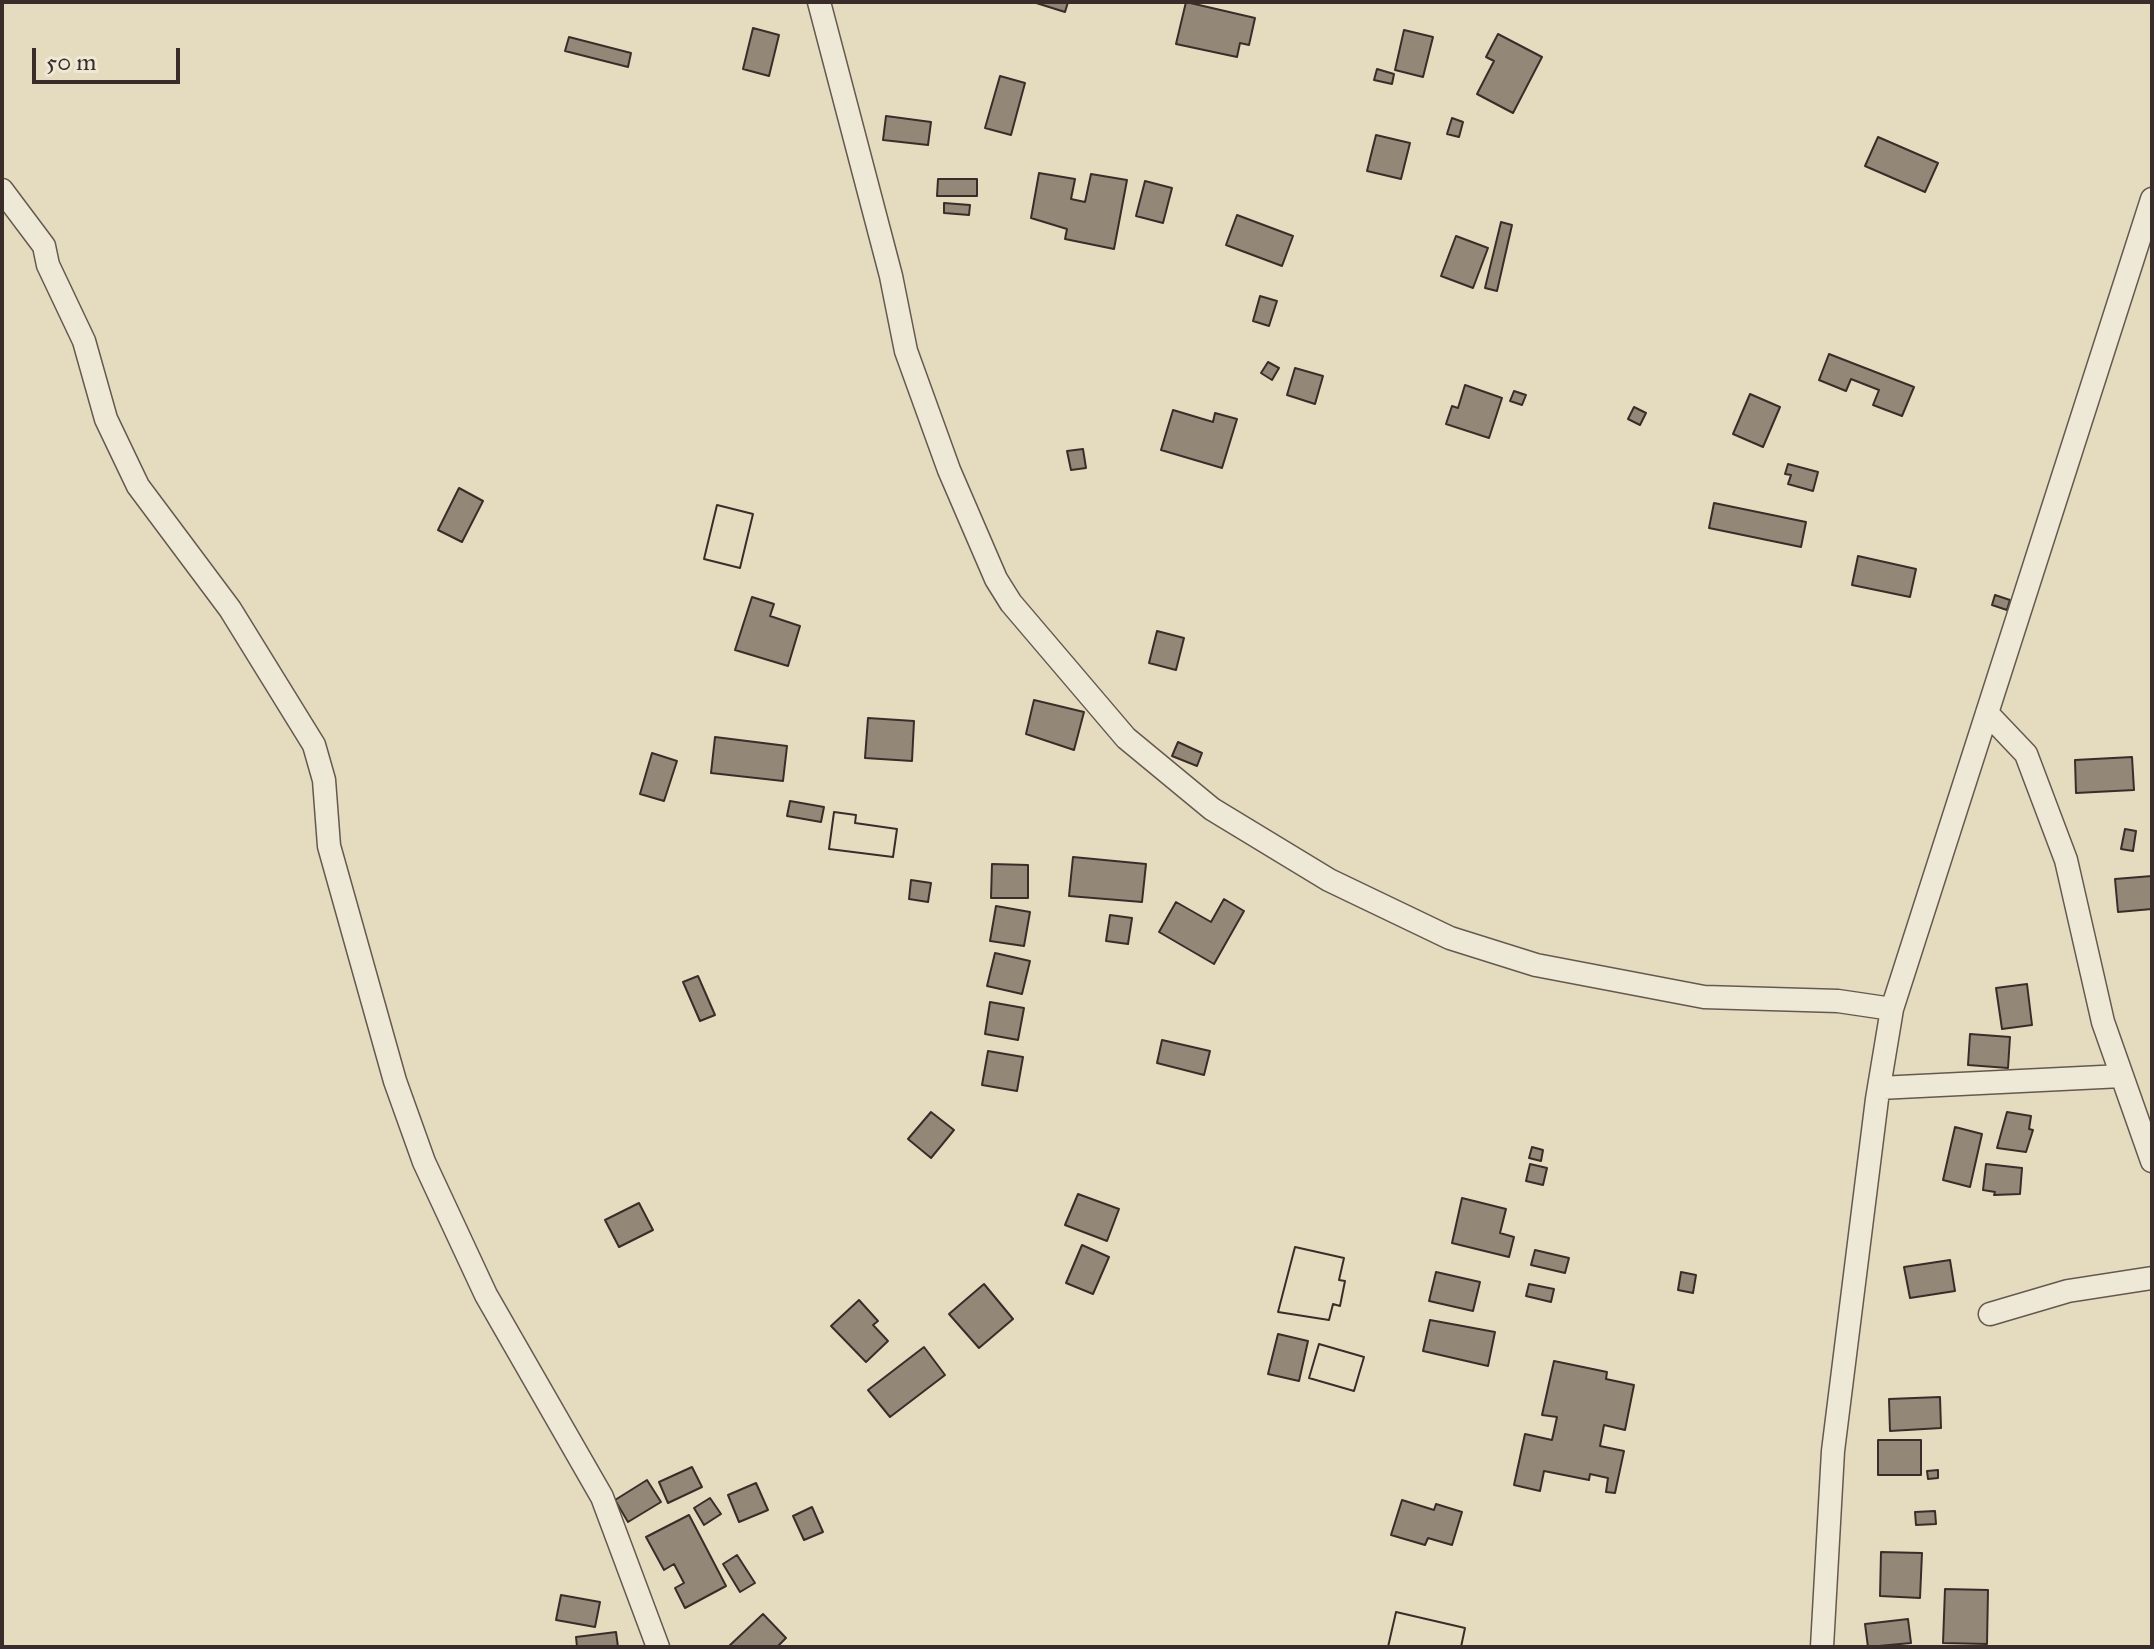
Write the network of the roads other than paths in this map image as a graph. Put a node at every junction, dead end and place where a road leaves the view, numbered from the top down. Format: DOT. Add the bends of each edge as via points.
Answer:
graph roads {
  1 [pos="819,2"];
  2 [pos="2,190"];
  3 [pos="2152,199"];
  4 [pos="1987,713"];
  5 [pos="1892,1009"];
  6 [pos="2122,1076"];
  7 [pos="1879,1088"];
  8 [pos="2152,1161"];
  9 [pos="2152,1278"];
  10 [pos="1990,1314"];
  11 [pos="658,1647"];
  12 [pos="1822,1647"];
  1 -- 5 [label="street" via="903,340 949,470 1011,603 1126,738 1212,809 1280,852 1450,938 1536,965 1704,997 1838,1001"];
  2 -- 11 [label="street" via="44,246 84,341 106,419 138,486 230,609 314,745 324,780 329,846 395,1081 424,1162 486,1295 602,1497"];
  3 -- 4 [label="street"];
  4 -- 5 [label="street"];
  4 -- 6 [label="street" via="2026,754 2066,860 2103,1022"];
  5 -- 7 [label="street"];
  6 -- 7 [label="street"];
  6 -- 8 [label="street"];
  7 -- 12 [label="street" via="1833,1451"];
  9 -- 10 [label="street" via="2068,1291"];
}
